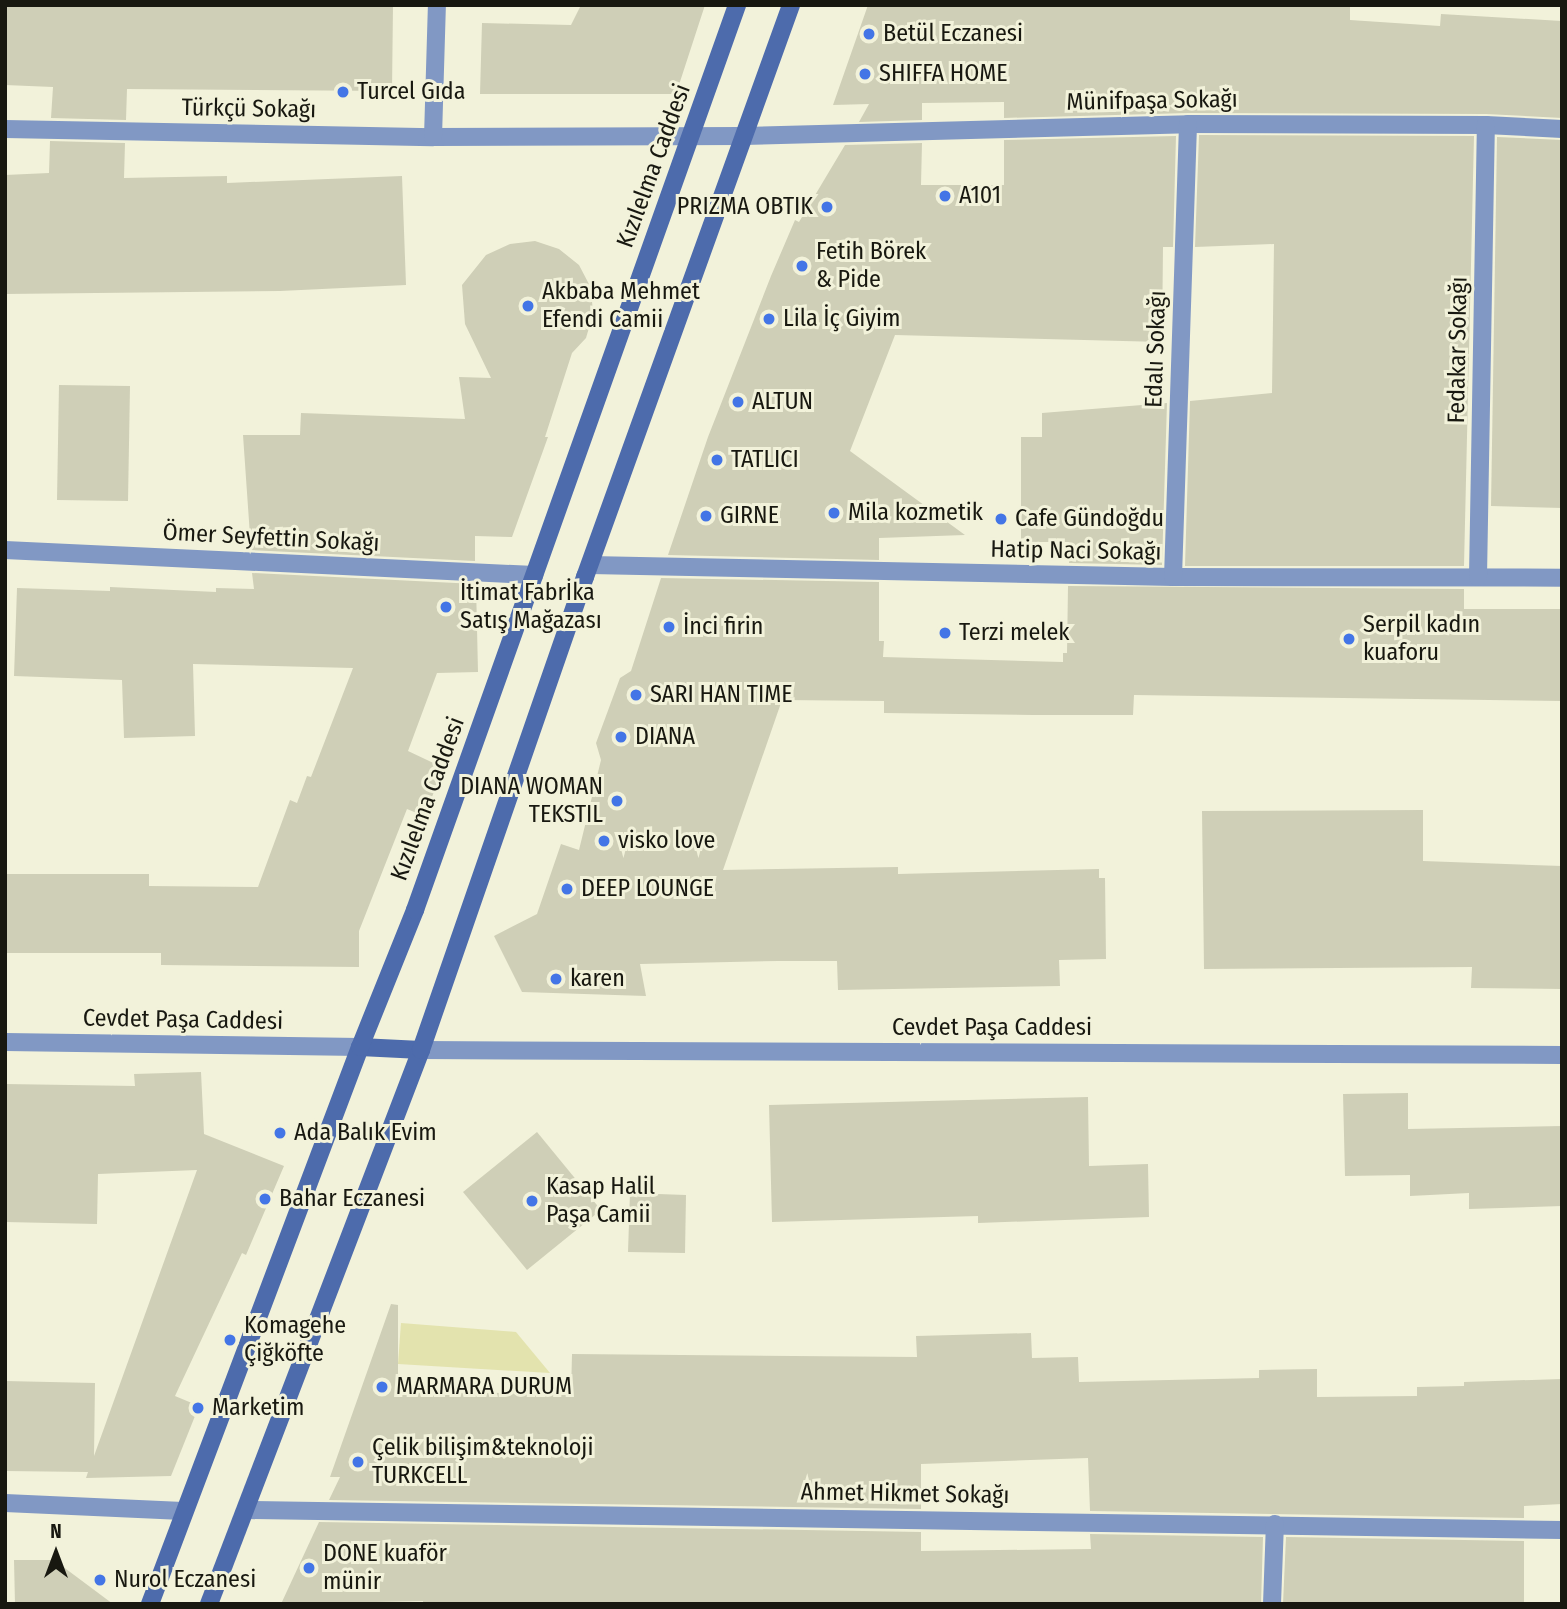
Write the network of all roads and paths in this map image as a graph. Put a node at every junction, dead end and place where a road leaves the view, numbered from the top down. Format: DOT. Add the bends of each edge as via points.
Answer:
graph roads {
  1 [pos="437,5"];
  2 [pos="737,5"];
  3 [pos="791,5"];
  4 [pos="1188,124"];
  5 [pos="1486,124"];
  6 [pos="5,129"];
  7 [pos="1562,129"];
  8 [pos="691,134"];
  9 [pos="743,136"];
  10 [pos="433,137"];
  11 [pos="5,550"];
  12 [pos="590,565"];
  13 [pos="534,575"];
  14 [pos="1173,577"];
  15 [pos="1478,577"];
  16 [pos="1562,578"];
  17 [pos="5,1042"];
  18 [pos="360,1047"];
  19 [pos="421,1050"];
  20 [pos="1562,1055"];
  21 [pos="5,1503"];
  22 [pos="247,1510"];
  23 [pos="183,1511"];
  24 [pos="1275,1524"];
  25 [pos="1562,1530"];
  26 [pos="150,1604"];
  27 [pos="209,1604"];
  28 [pos="1272,1604"];
  1 -- 10 [label="street"];
  2 -- 8 [label="main road, Kızılelma Caddesi"];
  3 -- 9 [label="main road"];
  4 -- 5 [label="street, Münifpaşa Sokağı"];
  4 -- 9 [label="street, Münifpaşa Sokağı"];
  4 -- 14 [label="street, Edalı Sokağı"];
  5 -- 7 [label="street, Münifpaşa Sokağı"];
  5 -- 15 [label="street, Fedakar Sokağı"];
  6 -- 10 [label="street, Türkçü Sokağı"];
  8 -- 9 [label="street, Türkçü Sokağı"];
  8 -- 10 [label="street, Türkçü Sokağı"];
  8 -- 13 [label="main road, Kızılelma Caddesi"];
  9 -- 12 [label="main road"];
  11 -- 13 [label="street, Ömer Seyfettin Sokağı"];
  12 -- 14 [label="street, Hatip Naci Sokağı"];
  12 -- 19 [label="main road"];
  13 -- 18 [label="main road, Kızılelma Caddesi" via="415,910"];
  14 -- 15 [label="street, Hatip Naci Sokağı"];
  15 -- 16 [label="street, Hatip Naci Sokağı"];
  17 -- 18 [label="street, Cevdet Paşa Caddesi"];
  18 -- 19 [label="main road"];
  18 -- 23 [label="main road, Kızılelma Caddesi"];
  19 -- 20 [label="street, Cevdet Paşa Caddesi"];
  19 -- 22 [label="main road"];
  21 -- 23 [label="street"];
  22 -- 24 [label="street, Ahmet Hikmet Sokağı"];
  22 -- 27 [label="main road"];
  23 -- 26 [label="main road, Kızılelma Caddesi"];
  24 -- 25 [label="street, Ahmet Hikmet Sokağı"];
  24 -- 28 [label="street"];
}
